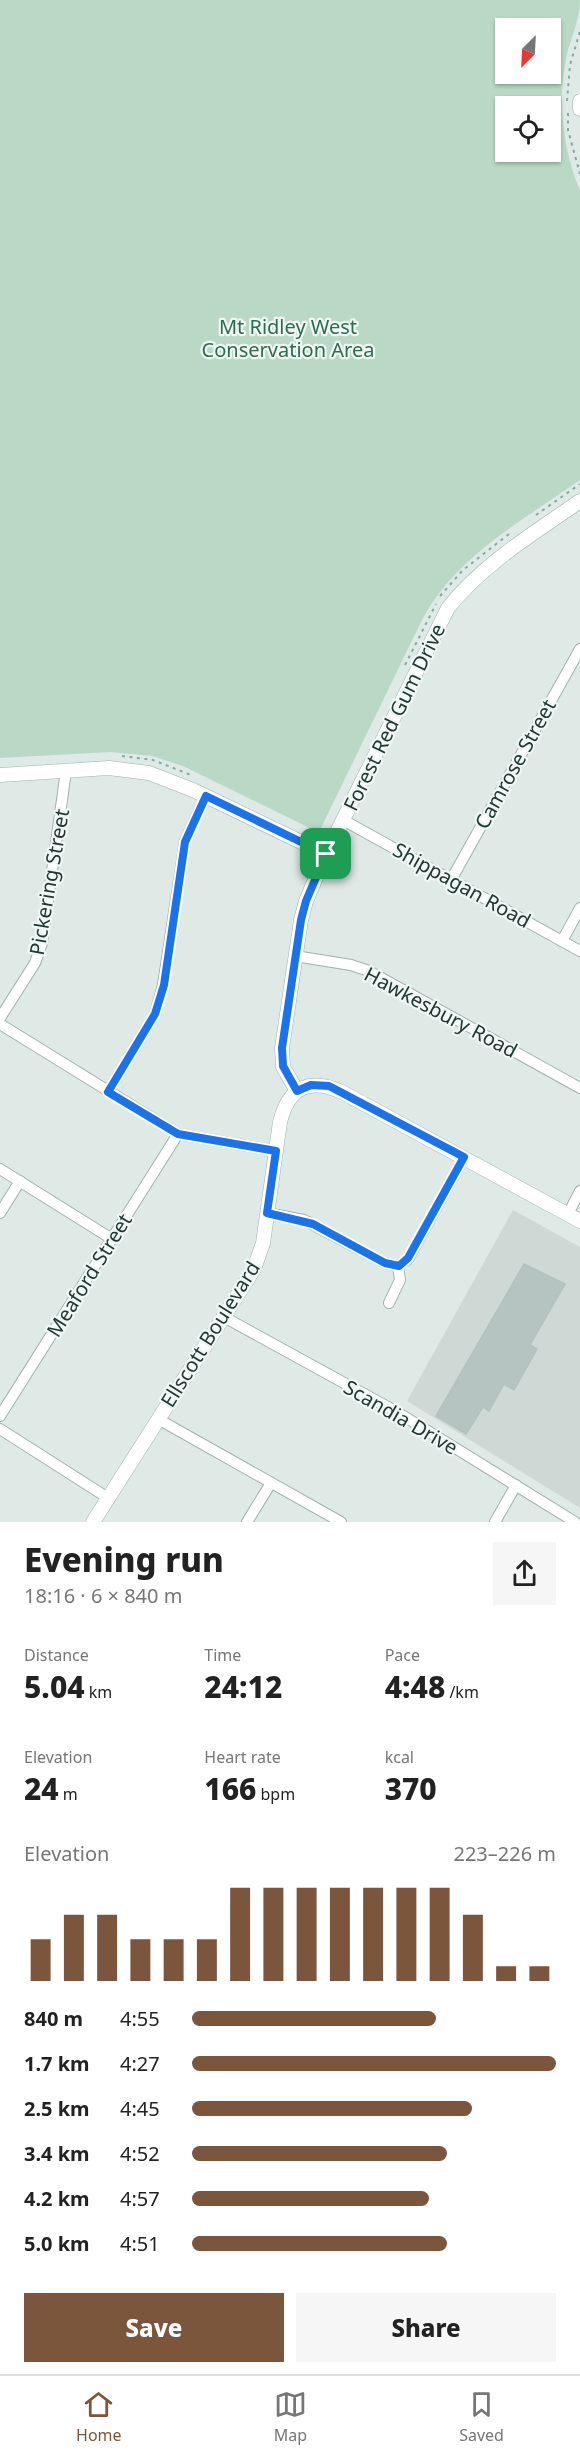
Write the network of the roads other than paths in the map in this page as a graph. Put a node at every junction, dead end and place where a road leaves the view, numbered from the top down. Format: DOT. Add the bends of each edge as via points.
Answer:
graph roads {
  1 [pos="580,100"];
  2 [pos="580,109"];
  3 [pos="580,501"];
  4 [pos="580,649"];
  5 [pos="66,771"];
  6 [pos="0,775"];
  7 [pos="206,796"];
  8 [pos="343,820"];
  9 [pos="326,854"];
  10 [pos="451,880"];
  11 [pos="580,908"];
  12 [pos="562,941"];
  13 [pos="580,951"];
  14 [pos="296,956"];
  15 [pos="0,1018"];
  16 [pos="0,1023"];
  17 [pos="580,1088"];
  18 [pos="297,1091"];
  19 [pos="108,1092"];
  20 [pos="178,1134"];
  21 [pos="276,1151"];
  22 [pos="464,1157"];
  23 [pos="0,1169"];
  24 [pos="20,1181"];
  25 [pos="580,1191"];
  26 [pos="267,1213"];
  27 [pos="0,1214"];
  28 [pos="574,1218"];
  29 [pos="112,1239"];
  30 [pos="399,1266"];
  31 [pos="389,1302"];
  32 [pos="224,1317"];
  33 [pos="0,1416"];
  34 [pos="158,1419"];
  35 [pos="0,1429"];
  36 [pos="271,1483"];
  37 [pos="516,1485"];
  38 [pos="108,1498"];
  39 [pos="93,1522"];
  40 [pos="247,1522"];
  41 [pos="340,1522"];
  42 [pos="495,1522"];
  43 [pos="576,1522"];
  1 -- 2 [label="street"];
  3 -- 8 [label="street, Forest Red Gum Drive" via="489,565 448,608"];
  4 -- 10 [label="street, Camrose Street"];
  5 -- 6 [label="street"];
  5 -- 7 [label="street" via="109,768 149,773"];
  5 -- 15 [label="street, Pickering Street" via="42,943 35,963"];
  7 -- 9 [label="street"];
  7 -- 19 [label="street" via="185,842 164,985 155,1014"];
  8 -- 9 [label="street, Forest Red Gum Drive"];
  8 -- 10 [label="street, Shippagan Road"];
  9 -- 14 [label="street, Forest Red Gum Drive" via="306,901"];
  10 -- 12 [label="street, Shippagan Road"];
  11 -- 12 [label="street"];
  12 -- 13 [label="street, Shippagan Road"];
  14 -- 17 [label="street, Hawkesbury Road" via="369,971"];
  14 -- 18 [label="street, Forest Red Gum Drive" via="282,1058"];
  16 -- 19 [label="street"];
  18 -- 21 [label="street, Ellscott Boulevard" via="282,1113"];
  18 -- 22 [label="street" via="311,1085 329,1086"];
  19 -- 20 [label="street"];
  20 -- 21 [label="street"];
  20 -- 29 [label="street, Meaford Street"];
  21 -- 26 [label="street, Ellscott Boulevard"];
  22 -- 28 [label="street"];
  22 -- 30 [label="street" via="408,1258"];
  23 -- 24 [label="street"];
  24 -- 27 [label="street"];
  24 -- 29 [label="street"];
  25 -- 28 [label="street"];
  26 -- 30 [label="street" via="304,1220 385,1263"];
  26 -- 32 [label="street, Ellscott Boulevard" via="254,1269"];
  29 -- 33 [label="street, Meaford Street"];
  30 -- 31 [label="street" via="400,1280"];
  32 -- 34 [label="street, Ellscott Boulevard"];
  32 -- 37 [label="street, Scandia Drive" via="397,1412"];
  34 -- 36 [label="street"];
  34 -- 38 [label="street, Ellscott Boulevard"];
  35 -- 38 [label="street"];
  36 -- 40 [label="street"];
  36 -- 41 [label="street"];
  37 -- 42 [label="street"];
  37 -- 43 [label="street, Scandia Drive"];
  38 -- 39 [label="street, Ellscott Boulevard"];
}
